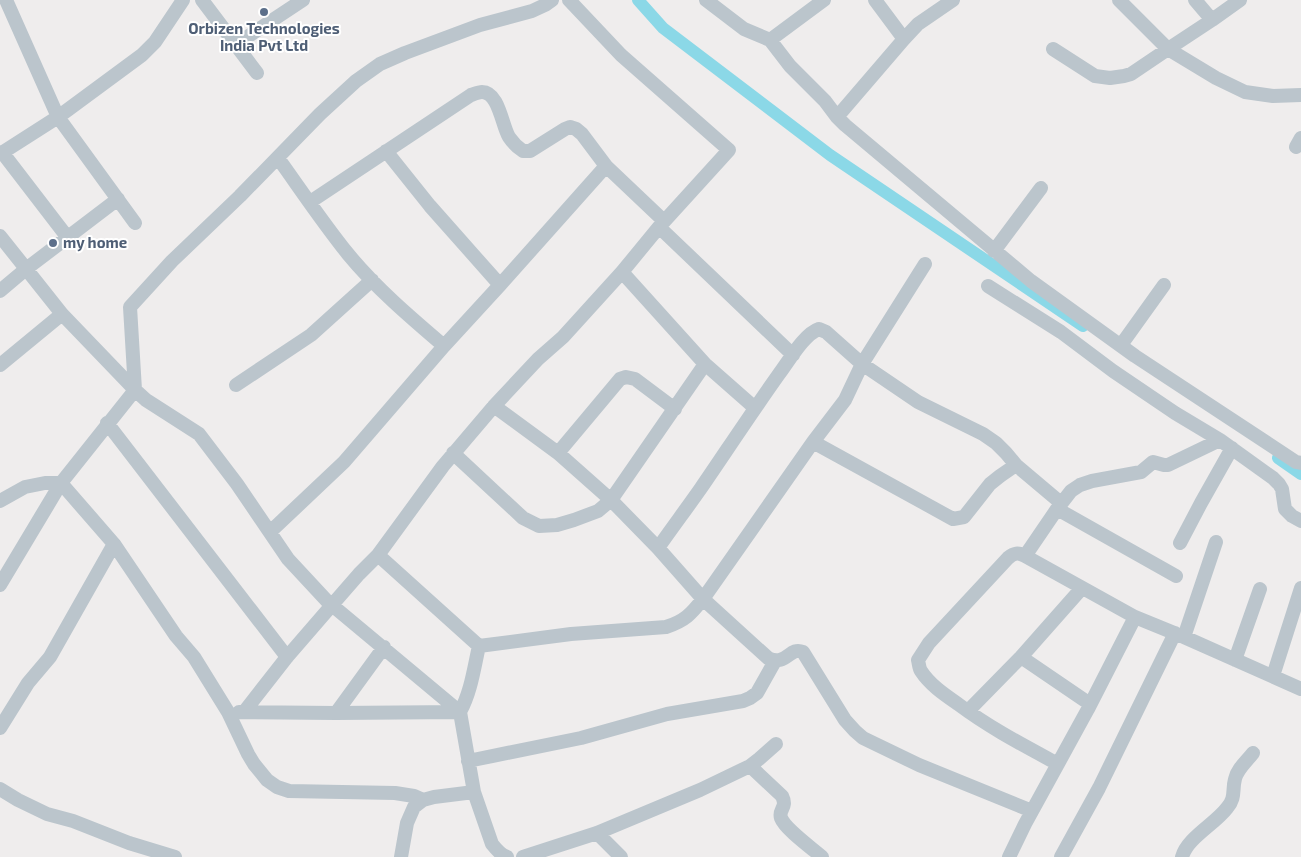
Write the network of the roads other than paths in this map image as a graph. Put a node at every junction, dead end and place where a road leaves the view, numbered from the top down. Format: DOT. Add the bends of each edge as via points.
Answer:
graph roads {
  1 [pos="6,0"];
  2 [pos="183,0"];
  3 [pos="202,0"];
  4 [pos="303,0"];
  5 [pos="552,0"];
  6 [pos="569,0"];
  7 [pos="706,0"];
  8 [pos="824,0"];
  9 [pos="874,0"];
  10 [pos="952,0"];
  11 [pos="1119,0"];
  12 [pos="1195,0"];
  13 [pos="1240,0"];
  14 [pos="1212,20"];
  15 [pos="904,39"];
  16 [pos="770,40"];
  17 [pos="235,45"];
  18 [pos="1053,49"];
  19 [pos="1168,49"];
  20 [pos="257,73"];
  21 [pos="1301,95"];
  22 [pos="58,117"];
  23 [pos="837,117"];
  24 [pos="386,151"];
  25 [pos="1,153"];
  26 [pos="278,158"];
  27 [pos="606,166"];
  28 [pos="1041,188"];
  29 [pos="118,199"];
  30 [pos="310,202"];
  31 [pos="135,223"];
  32 [pos="662,224"];
  33 [pos="0,236"];
  34 [pos="68,238"];
  35 [pos="994,251"];
  36 [pos="925,264"];
  37 [pos="26,269"];
  38 [pos="622,272"];
  39 [pos="372,280"];
  40 [pos="500,285"];
  41 [pos="1164,285"];
  42 [pos="988,286"];
  43 [pos="0,291"];
  44 [pos="62,314"];
  45 [pos="1120,345"];
  46 [pos="444,346"];
  47 [pos="793,355"];
  48 [pos="705,364"];
  49 [pos="862,364"];
  50 [pos="0,365"];
  51 [pos="236,385"];
  52 [pos="135,390"];
  53 [pos="494,406"];
  54 [pos="755,408"];
  55 [pos="675,409"];
  56 [pos="107,423"];
  57 [pos="1220,440"];
  58 [pos="813,442"];
  59 [pos="1232,448"];
  60 [pos="453,453"];
  61 [pos="558,453"];
  62 [pos="1301,463"];
  63 [pos="1016,465"];
  64 [pos="60,483"];
  65 [pos="611,500"];
  66 [pos="0,501"];
  67 [pos="1059,506"];
  68 [pos="1301,521"];
  69 [pos="270,532"];
  70 [pos="1216,542"];
  71 [pos="114,544"];
  72 [pos="1180,544"];
  73 [pos="658,548"];
  74 [pos="378,555"];
  75 [pos="1025,556"];
  76 [pos="1176,576"];
  77 [pos="0,585"];
  78 [pos="1082,588"];
  79 [pos="1301,588"];
  80 [pos="1260,589"];
  81 [pos="703,599"];
  82 [pos="332,605"];
  83 [pos="1135,617"];
  84 [pos="1180,635"];
  85 [pos="479,646"];
  86 [pos="384,647"];
  87 [pos="287,657"];
  88 [pos="1020,657"];
  89 [pos="1236,660"];
  90 [pos="775,661"];
  91 [pos="1273,676"];
  92 [pos="1301,689"];
  93 [pos="1090,704"];
  94 [pos="228,712"];
  95 [pos="244,712"];
  96 [pos="460,712"];
  97 [pos="968,712"];
  98 [pos="336,713"];
  99 [pos="0,728"];
  100 [pos="776,744"];
  101 [pos="1253,753"];
  102 [pos="468,762"];
  103 [pos="1058,764"];
  104 [pos="750,766"];
  105 [pos="0,789"];
  106 [pos="474,792"];
  107 [pos="423,800"];
  108 [pos="1032,811"];
  109 [pos="597,833"];
  110 [pos="175,857"];
  111 [pos="401,857"];
  112 [pos="505,857"];
  113 [pos="524,857"];
  114 [pos="621,857"];
  115 [pos="822,857"];
  116 [pos="1010,857"];
  117 [pos="1061,857"];
  118 [pos="1182,857"];
  1 -- 22 [label="street"];
  2 -- 22 [label="street" via="155,42 142,55"];
  3 -- 17 [label="street"];
  4 -- 17 [label="street"];
  5 -- 26 [label="street" via="532,11 480,25 380,64 320,114"];
  6 -- 32 [label="street" via="621,55 729,150"];
  7 -- 16 [label="street" via="744,29"];
  8 -- 16 [label="street"];
  9 -- 15 [label="street"];
  10 -- 15 [label="street" via="918,24"];
  11 -- 19 [label="street"];
  12 -- 14 [label="street"];
  13 -- 14 [label="street"];
  14 -- 19 [label="street"];
  15 -- 23 [label="street"];
  16 -- 23 [label="street"];
  17 -- 20 [label="street"];
  18 -- 19 [label="street" via="1095,76 1110,78 1131,74"];
  19 -- 21 [label="street" via="1245,92"];
  22 -- 25 [label="street"];
  22 -- 29 [label="street"];
  23 -- 35 [label="street"];
  24 -- 27 [label="street" via="471,95 481,92 495,100 508,136 523,152 570,127 582,134"];
  24 -- 30 [label="street"];
  24 -- 40 [label="street"];
  25 -- 34 [label="street"];
  26 -- 30 [label="street"];
  26 -- 52 [label="street" via="172,261 130,308"];
  27 -- 32 [label="street"];
  27 -- 40 [label="street"];
  28 -- 35 [label="street"];
  29 -- 31 [label="street"];
  29 -- 34 [label="street"];
  30 -- 39 [label="street" via="348,254"];
  32 -- 38 [label="street"];
  32 -- 47 [label="street"];
  33 -- 37 [label="street"];
  34 -- 37 [label="street"];
  35 -- 45 [label="street" via="1031,282"];
  36 -- 49 [label="street"];
  37 -- 43 [label="street"];
  37 -- 44 [label="street"];
  38 -- 48 [label="street"];
  38 -- 53 [label="street"];
  39 -- 46 [label="street"];
  39 -- 51 [label="street" via="311,334"];
  40 -- 46 [label="street"];
  41 -- 45 [label="street"];
  42 -- 57 [label="street"];
  44 -- 50 [label="street"];
  44 -- 52 [label="street"];
  45 -- 62 [label="street"];
  46 -- 69 [label="street" via="344,462"];
  47 -- 49 [label="street" via="812,331 819,329"];
  47 -- 54 [label="street"];
  48 -- 54 [label="street"];
  48 -- 55 [label="street"];
  49 -- 58 [label="street" via="845,400"];
  49 -- 63 [label="street" via="918,402 983,434"];
  52 -- 56 [label="street"];
  52 -- 69 [label="street" via="199,434"];
  53 -- 60 [label="street"];
  53 -- 61 [label="street"];
  54 -- 73 [label="street"];
  55 -- 61 [label="street" via="635,379 620,379"];
  55 -- 65 [label="street"];
  56 -- 64 [label="street"];
  56 -- 87 [label="street"];
  57 -- 59 [label="street"];
  57 -- 67 [label="street" via="1168,465 1153,462 1141,472 1080,485"];
  58 -- 63 [label="street" via="953,519 964,517 990,484"];
  58 -- 81 [label="street"];
  59 -- 68 [label="street" via="1279,484 1285,509"];
  59 -- 72 [label="street"];
  60 -- 65 [label="street" via="523,518 539,526 574,520 598,511"];
  60 -- 74 [label="street"];
  61 -- 65 [label="street"];
  63 -- 67 [label="street"];
  64 -- 66 [label="street" via="25,487"];
  64 -- 71 [label="street"];
  64 -- 77 [label="street"];
  65 -- 73 [label="street"];
  67 -- 75 [label="street"];
  67 -- 76 [label="street"];
  69 -- 82 [label="street" via="288,559"];
  70 -- 84 [label="street"];
  71 -- 94 [label="street"];
  71 -- 99 [label="street" via="50,658 28,683"];
  73 -- 81 [label="street"];
  74 -- 82 [label="street"];
  74 -- 85 [label="street"];
  75 -- 78 [label="street"];
  75 -- 97 [label="street" via="1019,553 1008,558 929,643 918,660 919,669 939,691"];
  78 -- 83 [label="street"];
  78 -- 88 [label="street"];
  79 -- 91 [label="street"];
  80 -- 89 [label="street"];
  81 -- 85 [label="street" via="689,616 666,627 570,634"];
  81 -- 90 [label="street"];
  82 -- 86 [label="street"];
  82 -- 87 [label="street"];
  83 -- 84 [label="street"];
  83 -- 93 [label="street"];
  84 -- 89 [label="street"];
  84 -- 117 [label="street"];
  85 -- 96 [label="street"];
  86 -- 96 [label="street"];
  86 -- 98 [label="street"];
  87 -- 95 [label="street"];
  88 -- 93 [label="street"];
  88 -- 97 [label="street"];
  89 -- 91 [label="street"];
  90 -- 102 [label="street" via="757,693 743,701 667,714 581,738"];
  90 -- 108 [label="street" via="799,650 803,652 845,720 863,738 919,765"];
  91 -- 92 [label="street"];
  93 -- 103 [label="street"];
  94 -- 95 [label="street"];
  94 -- 107 [label="street" via="248,754 267,780 277,787 289,791 395,793"];
  95 -- 98 [label="street"];
  96 -- 98 [label="street"];
  96 -- 102 [label="street"];
  97 -- 103 [label="street"];
  100 -- 104 [label="street"];
  101 -- 118 [label="street" via="1237,772 1230,805 1193,840"];
  102 -- 106 [label="street"];
  103 -- 108 [label="street"];
  104 -- 109 [label="street"];
  104 -- 115 [label="street" via="782,796 784,806 780,816 786,826"];
  105 -- 110 [label="street" via="47,814"];
  106 -- 107 [label="street"];
  106 -- 112 [label="street" via="492,844"];
  107 -- 111 [label="street" via="414,807 407,823"];
  108 -- 116 [label="street"];
  109 -- 113 [label="street"];
  109 -- 114 [label="street"];
}
